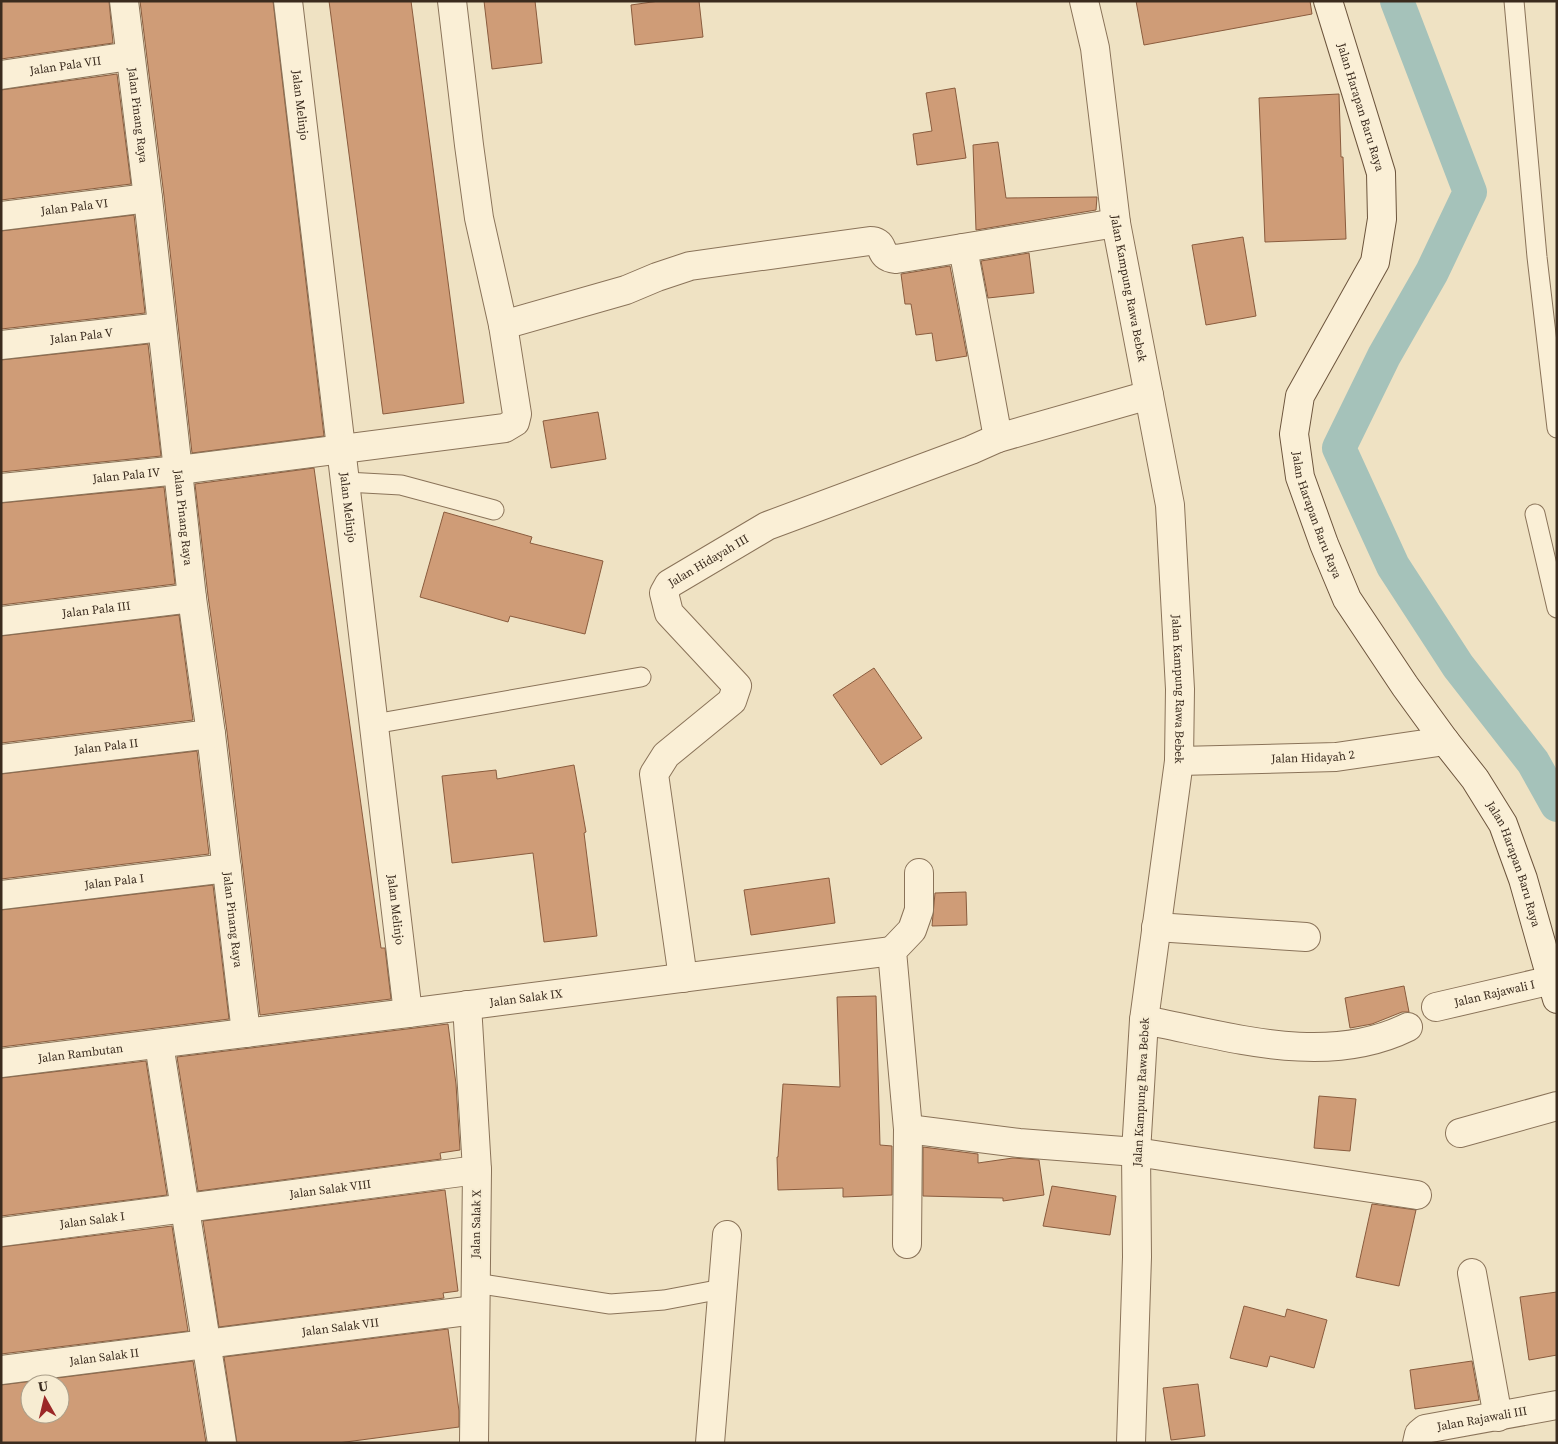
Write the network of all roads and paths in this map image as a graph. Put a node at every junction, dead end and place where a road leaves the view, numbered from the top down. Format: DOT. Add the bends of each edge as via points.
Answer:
graph roads {
  1 [pos="124,1"];
  2 [pos="288,1"];
  3 [pos="452,1"];
  4 [pos="1084,1"];
  5 [pos="1328,1"];
  6 [pos="1514,1"];
  7 [pos="130,56"];
  8 [pos="1,75"];
  9 [pos="148,198"];
  10 [pos="1,216"];
  11 [pos="1116,223"];
  12 [pos="963,248"];
  13 [pos="503,325"];
  14 [pos="162,327"];
  15 [pos="1,346"];
  16 [pos="1149,394"];
  17 [pos="1557,428"];
  18 [pos="998,438"];
  19 [pos="341,450"];
  20 [pos="179,470"];
  21 [pos="346,482"];
  22 [pos="1,488"];
  23 [pos="494,510"];
  24 [pos="1535,514"];
  25 [pos="192,598"];
  26 [pos="1557,608"];
  27 [pos="1,621"];
  28 [pos="641,677"];
  29 [pos="374,724"];
  30 [pos="212,734"];
  31 [pos="1445,741"];
  32 [pos="1,759"];
  33 [pos="1179,761"];
  34 [pos="227,868"];
  35 [pos="918,873"];
  36 [pos="1,895"];
  37 [pos="1156,927"];
  38 [pos="1306,937"];
  39 [pos="892,951"];
  40 [pos="683,978"];
  41 [pos="1554,989"];
  42 [pos="467,1005"];
  43 [pos="1436,1007"];
  44 [pos="408,1013"];
  45 [pos="1144,1020"];
  46 [pos="1408,1028"];
  47 [pos="246,1033"];
  48 [pos="159,1044"];
  49 [pos="1,1063"];
  50 [pos="1557,1106"];
  51 [pos="908,1129"];
  52 [pos="1460,1133"];
  53 [pos="1136,1152"];
  54 [pos="477,1170"];
  55 [pos="1417,1194"];
  56 [pos="184,1208"];
  57 [pos="1,1232"];
  58 [pos="727,1235"];
  59 [pos="907,1244"];
  60 [pos="1472,1273"];
  61 [pos="475,1283"];
  62 [pos="722,1289"];
  63 [pos="475,1310"];
  64 [pos="206,1344"];
  65 [pos="1,1370"];
  66 [pos="1557,1405"];
  67 [pos="1498,1417"];
  68 [pos="222,1443"];
  69 [pos="473,1443"];
  70 [pos="710,1443"];
  71 [pos="1131,1443"];
  72 [pos="1417,1443"];
  1 -- 7 [label="street, Jalan Pinang Raya"];
  2 -- 19 [label="street, Jalan Melinjo"];
  3 -- 13 [label="street, Jalan Pala IV" via="479,218"];
  4 -- 11 [label="street, Jalan Kampung Rawa Bebek" via="1095,48"];
  5 -- 31 [label="street, Jalan Harapan Baru Raya" via="1381,173 1382,219 1375,262 1300,396 1294,434 1300,477 1347,600"];
  6 -- 17 [label="lane" via="1537,257"];
  7 -- 8 [label="street, Jalan Pala VII"];
  7 -- 9 [label="street, Jalan Pinang Raya"];
  9 -- 10 [label="street, Jalan Pala VI"];
  9 -- 14 [label="street, Jalan Pinang Raya"];
  11 -- 12 [label="street"];
  11 -- 16 [label="street, Jalan Kampung Rawa Bebek"];
  12 -- 13 [label="street" via="896,259 884,256 881,245 870,241 690,266 626,290"];
  12 -- 18 [label="street"];
  13 -- 19 [label="street, Jalan Pala IV" via="518,414 515,422 506,428"];
  14 -- 15 [label="street, Jalan Pala V"];
  14 -- 20 [label="street, Jalan Pinang Raya"];
  16 -- 18 [label="street"];
  16 -- 33 [label="street, Jalan Kampung Rawa Bebek" via="1170,505 1180,689"];
  18 -- 40 [label="street, Jalan Hidayah III" via="767,526 669,584 664,593 669,613 737,686 732,701 666,755 654,774"];
  19 -- 20 [label="street, Jalan Pala IV"];
  19 -- 21 [label="street, Jalan Melinjo"];
  20 -- 22 [label="street, Jalan Pala IV"];
  20 -- 25 [label="street, Jalan Pinang Raya"];
  21 -- 23 [label="lane" via="401,485"];
  21 -- 29 [label="street, Jalan Melinjo"];
  24 -- 26 [label="lane"];
  25 -- 27 [label="street, Jalan Pala III"];
  25 -- 30 [label="street, Jalan Pinang Raya"];
  28 -- 29 [label="lane"];
  29 -- 44 [label="street, Jalan Melinjo"];
  30 -- 32 [label="street, Jalan Pala II"];
  30 -- 34 [label="street, Jalan Pinang Raya"];
  31 -- 33 [label="street, Jalan Hidayah 2" via="1336,757"];
  31 -- 41 [label="street, Jalan Harapan Baru Raya" via="1475,779 1503,824 1523,879"];
  33 -- 37 [label="street, Jalan Kampung Rawa Bebek"];
  34 -- 36 [label="street, Jalan Pala I"];
  34 -- 47 [label="street, Jalan Pinang Raya"];
  35 -- 39 [label="street" via="919,910 912,930"];
  37 -- 38 [label="street"];
  37 -- 45 [label="street, Jalan Kampung Rawa Bebek"];
  39 -- 40 [label="street, Jalan Salak IX"];
  39 -- 51 [label="street"];
  40 -- 42 [label="street, Jalan Salak IX"];
  41 -- 43 [label="street, Jalan Rajawali I"];
  42 -- 44 [label="street, Jalan Salak IX"];
  42 -- 54 [label="street, Jalan Salak X"];
  44 -- 47 [label="street, Jalan Salak IX"];
  45 -- 46 [label="street" via="1296,1048 1360,1043"];
  45 -- 53 [label="street, Jalan Kampung Rawa Bebek"];
  47 -- 48 [label="street, Jalan Salak IX"];
  48 -- 49 [label="street, Jalan Rambutan"];
  48 -- 56 [label="street"];
  50 -- 52 [label="street"];
  51 -- 53 [label="street" via="1019,1143"];
  51 -- 59 [label="street"];
  53 -- 55 [label="street"];
  53 -- 71 [label="street, Jalan Kampung Rawa Bebek" via="1137,1257"];
  54 -- 56 [label="street, Jalan Salak VIII"];
  54 -- 61 [label="street, Jalan Salak X"];
  56 -- 57 [label="street, Jalan Salak I"];
  56 -- 64 [label="street"];
  58 -- 62 [label="street"];
  60 -- 67 [label="street"];
  61 -- 62 [label="lane" via="610,1304 664,1300"];
  61 -- 63 [label="street, Jalan Salak X"];
  62 -- 70 [label="street"];
  63 -- 64 [label="street, Jalan Salak VII"];
  63 -- 69 [label="street, Jalan Salak X"];
  64 -- 65 [label="street, Jalan Salak II"];
  64 -- 68 [label="street"];
  66 -- 67 [label="street, Jalan Rajawali III"];
  67 -- 72 [label="street, Jalan Rajawali III" via="1425,1429 1419,1434"];
}
